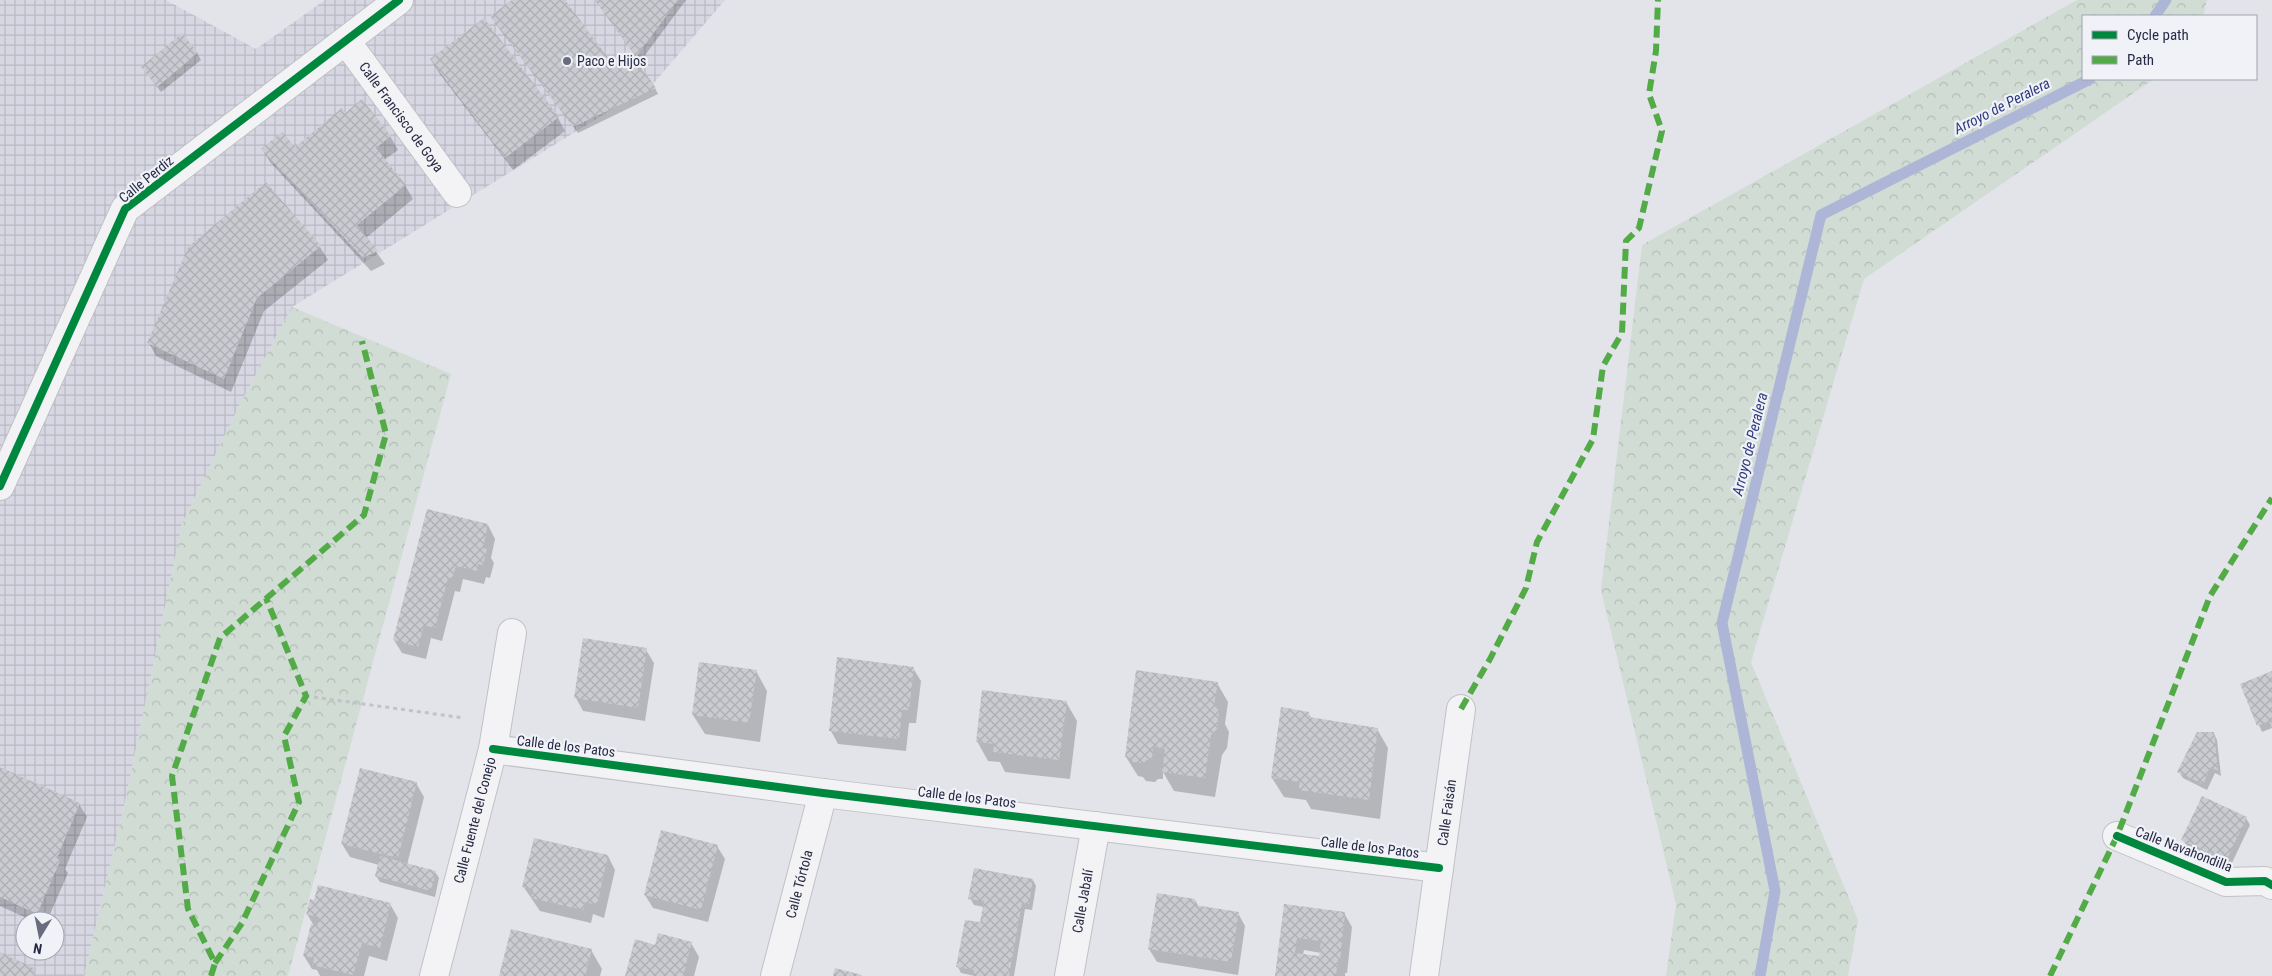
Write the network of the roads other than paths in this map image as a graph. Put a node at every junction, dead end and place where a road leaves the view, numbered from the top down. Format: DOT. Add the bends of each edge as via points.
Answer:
graph roads {
  1 [pos="398,0"];
  2 [pos="346,41"];
  3 [pos="457,193"];
  4 [pos="0,486"];
  5 [pos="512,633"];
  6 [pos="1461,709"];
  7 [pos="493,749"];
  8 [pos="823,792"];
  9 [pos="1096,826"];
  10 [pos="2117,836"];
  11 [pos="1439,868"];
  12 [pos="2272,885"];
  13 [pos="434,976"];
  14 [pos="776,976"];
  15 [pos="1069,976"];
  16 [pos="1424,976"];
  1 -- 2 [label="street, Calle Perdiz"];
  2 -- 3 [label="street, Calle Francisco de Goya"];
  2 -- 4 [label="street, Calle Perdiz" via="126,208"];
  5 -- 7 [label="street, Calle Fuente del Conejo"];
  6 -- 11 [label="street, Calle Faisán"];
  7 -- 8 [label="street, Calle de los Patos"];
  7 -- 13 [label="street, Calle Fuente del Conejo"];
  8 -- 9 [label="street, Calle de los Patos"];
  8 -- 14 [label="street, Calle Tórtola"];
  9 -- 11 [label="street, Calle de los Patos"];
  9 -- 15 [label="street, Calle Jabalí"];
  10 -- 12 [label="street, Calle Navahondilla" via="2226,882 2265,881"];
  11 -- 16 [label="street, Calle Faisán"];
}
